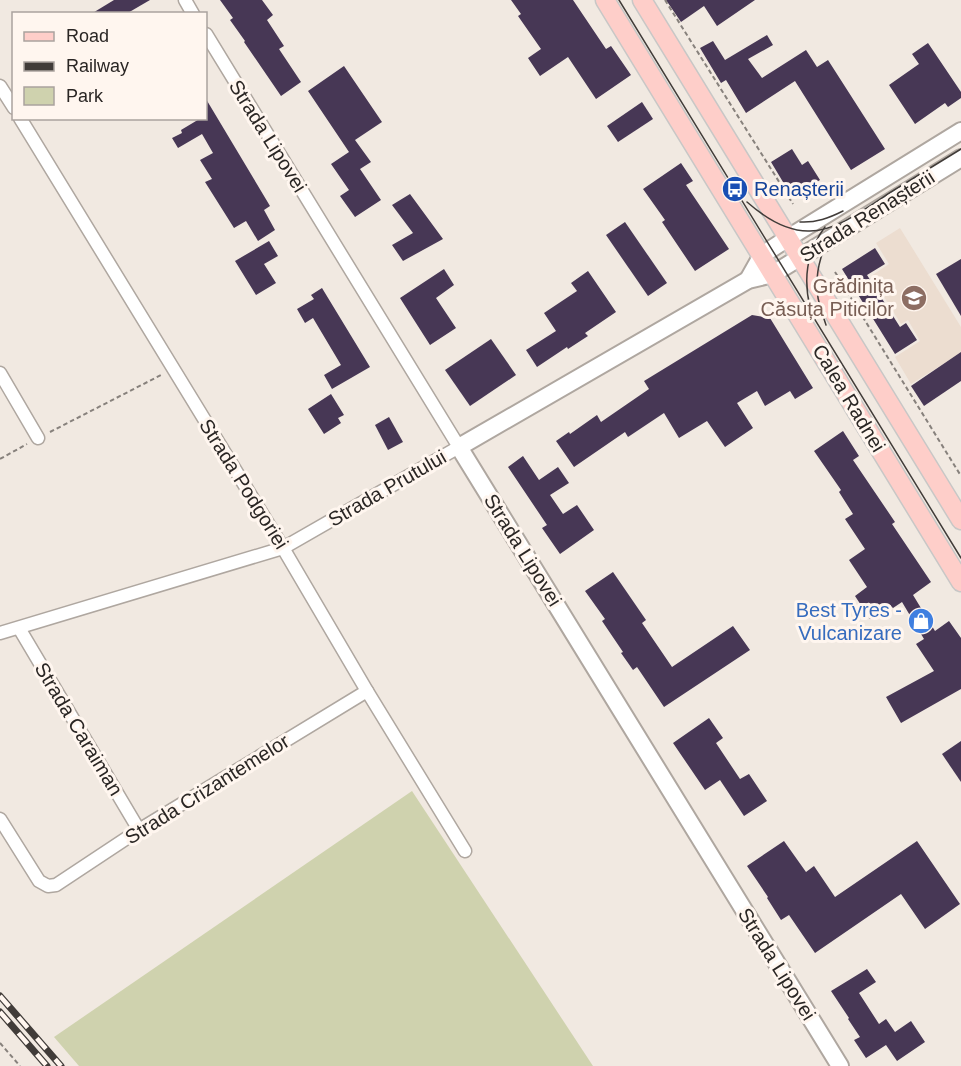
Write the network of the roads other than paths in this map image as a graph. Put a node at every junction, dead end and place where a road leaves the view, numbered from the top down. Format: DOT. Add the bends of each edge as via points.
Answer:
graph roads {
  1 [pos="605,0"];
  2 [pos="642,0"];
  3 [pos="207,36"];
  4 [pos="0,86"];
  5 [pos="12,105"];
  6 [pos="21,120"];
  7 [pos="961,131"];
  8 [pos="961,158"];
  9 [pos="788,238"];
  10 [pos="762,255"];
  11 [pos="800,257"];
  12 [pos="773,274"];
  13 [pos="748,280"];
  14 [pos="0,373"];
  15 [pos="38,438"];
  16 [pos="459,447"];
  17 [pos="961,520"];
  18 [pos="283,548"];
  19 [pos="961,582"];
  20 [pos="20,628"];
  21 [pos="0,633"];
  22 [pos="367,691"];
  23 [pos="0,819"];
  24 [pos="139,830"];
  25 [pos="465,851"];
  26 [pos="840,1066"];
  1 -- 10 [label="main road, Calea Radnei"];
  2 -- 9 [label="main road, Calea Radnei"];
  3 -- 16 [label="street, Strada Lipovei"];
  4 -- 5 [label="street"];
  6 -- 18 [label="street, Strada Podgoriei"];
  7 -- 9 [label="street, Strada Renașterii"];
  8 -- 11 [label="street, Strada Renașterii"];
  9 -- 10 [label="street, Strada Renașterii"];
  9 -- 11 [label="main road, Calea Radnei"];
  10 -- 12 [label="main road, Calea Radnei"];
  10 -- 13 [label="street"];
  11 -- 12 [label="street, Strada Renașterii"];
  11 -- 17 [label="main road, Calea Radnei"];
  12 -- 13 [label="street, Strada Prutului"];
  12 -- 19 [label="main road, Calea Radnei"];
  13 -- 16 [label="street, Strada Prutului"];
  14 -- 15 [label="street"];
  16 -- 18 [label="street, Strada Prutului"];
  16 -- 26 [label="street, Strada Lipovei"];
  18 -- 20 [label="street, Strada Prutului"];
  18 -- 22 [label="street, Strada Podgoriei"];
  20 -- 21 [label="street, Strada Prutului"];
  20 -- 24 [label="street, Strada Caraiman"];
  22 -- 24 [label="street, Strada Crizantemelor"];
  22 -- 25 [label="street, Strada Podgoriei"];
  23 -- 24 [label="street, Strada Crizantemelor" via="39,881 48,886 56,885"];
}
